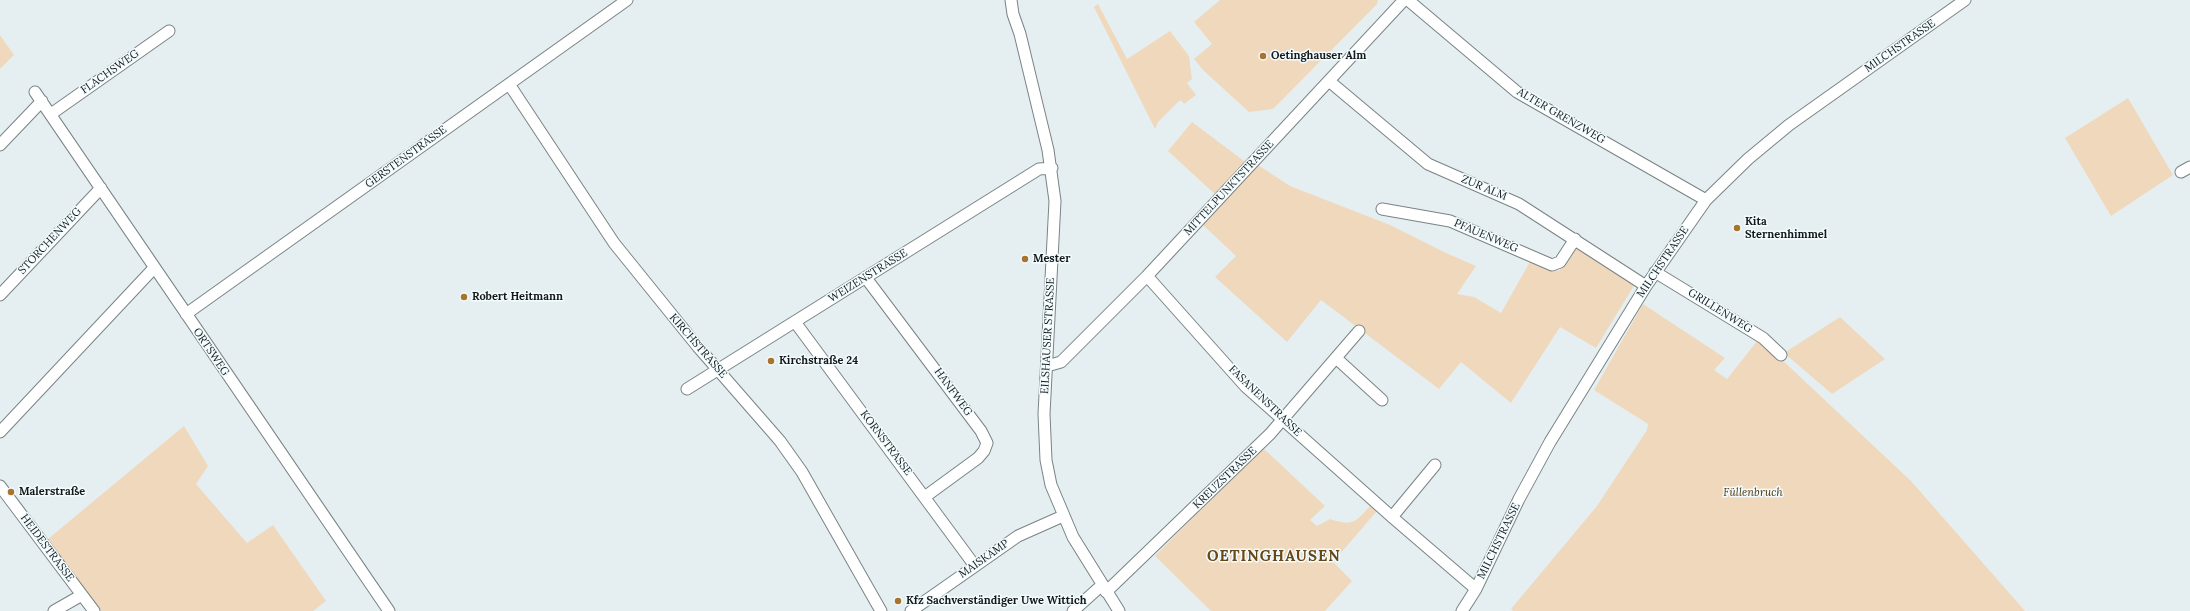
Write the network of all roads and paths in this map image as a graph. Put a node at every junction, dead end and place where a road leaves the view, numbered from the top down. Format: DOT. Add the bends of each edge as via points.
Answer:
graph roads {
  1 [pos="627,0"];
  2 [pos="1011,0"];
  3 [pos="1404,0"];
  4 [pos="1408,0"];
  5 [pos="1964,0"];
  6 [pos="169,31"];
  7 [pos="1329,81"];
  8 [pos="508,84"];
  9 [pos="35,92"];
  10 [pos="42,101"];
  11 [pos="51,114"];
  12 [pos="0,145"];
  13 [pos="1052,168"];
  14 [pos="101,188"];
  15 [pos="1706,200"];
  16 [pos="1382,209"];
  17 [pos="1575,239"];
  18 [pos="154,268"];
  19 [pos="1656,272"];
  20 [pos="1147,276"];
  21 [pos="866,278"];
  22 [pos="1646,286"];
  23 [pos="0,295"];
  24 [pos="186,314"];
  25 [pos="795,322"];
  26 [pos="1359,331"];
  27 [pos="1781,355"];
  28 [pos="1336,358"];
  29 [pos="1047,366"];
  30 [pos="718,370"];
  31 [pos="687,389"];
  32 [pos="1382,400"];
  33 [pos="1283,420"];
  34 [pos="0,432"];
  35 [pos="1435,465"];
  36 [pos="0,486"];
  37 [pos="926,496"];
  38 [pos="1063,516"];
  39 [pos="1392,517"];
  40 [pos="975,566"];
  41 [pos="1104,588"];
  42 [pos="1476,589"];
  43 [pos="82,595"];
  44 [pos="54,611"];
  45 [pos="94,611"];
  46 [pos="389,611"];
  47 [pos="881,611"];
  48 [pos="911,611"];
  49 [pos="1073,611"];
  50 [pos="1119,611"];
  51 [pos="1462,611"];
  1 -- 8 [label="street, GERSTENSTRASSE"];
  2 -- 13 [label="street, EILSHAUSER STRASSE"];
  3 -- 7 [label="street, MITTELPUNKTSTRASSE"];
  4 -- 15 [label="street, ALTER GRENZWEG" via="1517,92"];
  5 -- 15 [label="street, MILCHSTRASSE" via="1789,126"];
  6 -- 11 [label="street, FLACHSWEG"];
  7 -- 17 [label="street, ZUR ALM" via="1428,164 1519,204"];
  7 -- 20 [label="street, MITTELPUNKTSTRASSE"];
  8 -- 24 [label="street, GERSTENSTRASSE"];
  8 -- 30 [label="street, KIRCHSTRASSE" via="614,243"];
  9 -- 10 [label="street, ORTSWEG"];
  10 -- 11 [label="street, ORTSWEG"];
  10 -- 12 [label="street"];
  11 -- 14 [label="street, ORTSWEG"];
  13 -- 21 [label="street, WEIZENSTRASSE" via="1039,169"];
  13 -- 29 [label="street, EILSHAUSER STRASSE" via="1055,201"];
  14 -- 18 [label="street, ORTSWEG"];
  14 -- 23 [label="street, STORCHENWEG"];
  15 -- 19 [label="street, MILCHSTRASSE"];
  16 -- 17 [label="street, PFAUENWEG" via="1450,221 1552,264 1560,262"];
  17 -- 22 [label="street, ZUR ALM"];
  18 -- 24 [label="street, ORTSWEG"];
  18 -- 34 [label="street"];
  19 -- 22 [label="street, MILCHSTRASSE"];
  19 -- 27 [label="street, GRILLENWEG" via="1763,338"];
  20 -- 29 [label="street, MITTELPUNKTSTRASSE" via="1060,362"];
  20 -- 33 [label="street, FASANENSTRASSE" via="1246,387"];
  21 -- 25 [label="street, WEIZENSTRASSE"];
  21 -- 37 [label="street, HANFWEG" via="977,424 987,443 984,452 978,458"];
  22 -- 42 [label="street, MILCHSTRASSE" via="1550,442 1519,499"];
  24 -- 46 [label="street, ORTSWEG"];
  25 -- 30 [label="street, WEIZENSTRASSE"];
  25 -- 37 [label="street, KORNSTRASSE"];
  26 -- 28 [label="street, KREUZSTRASSE"];
  28 -- 32 [label="street"];
  28 -- 33 [label="street, KREUZSTRASSE"];
  29 -- 38 [label="street, EILSHAUSER STRASSE" via="1044,422 1046,460 1051,485"];
  30 -- 31 [label="street, WEIZENSTRASSE"];
  30 -- 47 [label="street, KIRCHSTRASSE" via="780,441 802,472"];
  33 -- 39 [label="street, FASANENSTRASSE"];
  33 -- 41 [label="street, KREUZSTRASSE"];
  35 -- 39 [label="street"];
  36 -- 43 [label="street, HEIDESTRASSE"];
  37 -- 40 [label="street, KORNSTRASSE"];
  38 -- 40 [label="street, MAISKAMP" via="1018,536"];
  38 -- 41 [label="street, EILSHAUSER STRASSE" via="1072,537"];
  39 -- 42 [label="street, FASANENSTRASSE"];
  40 -- 48 [label="street, MAISKAMP"];
  41 -- 49 [label="street, KREUZSTRASSE"];
  41 -- 50 [label="street, EILSHAUSER STRASSE"];
  42 -- 51 [label="street, MILCHSTRASSE"];
  43 -- 44 [label="street"];
  43 -- 45 [label="street, HEIDESTRASSE"];
}
